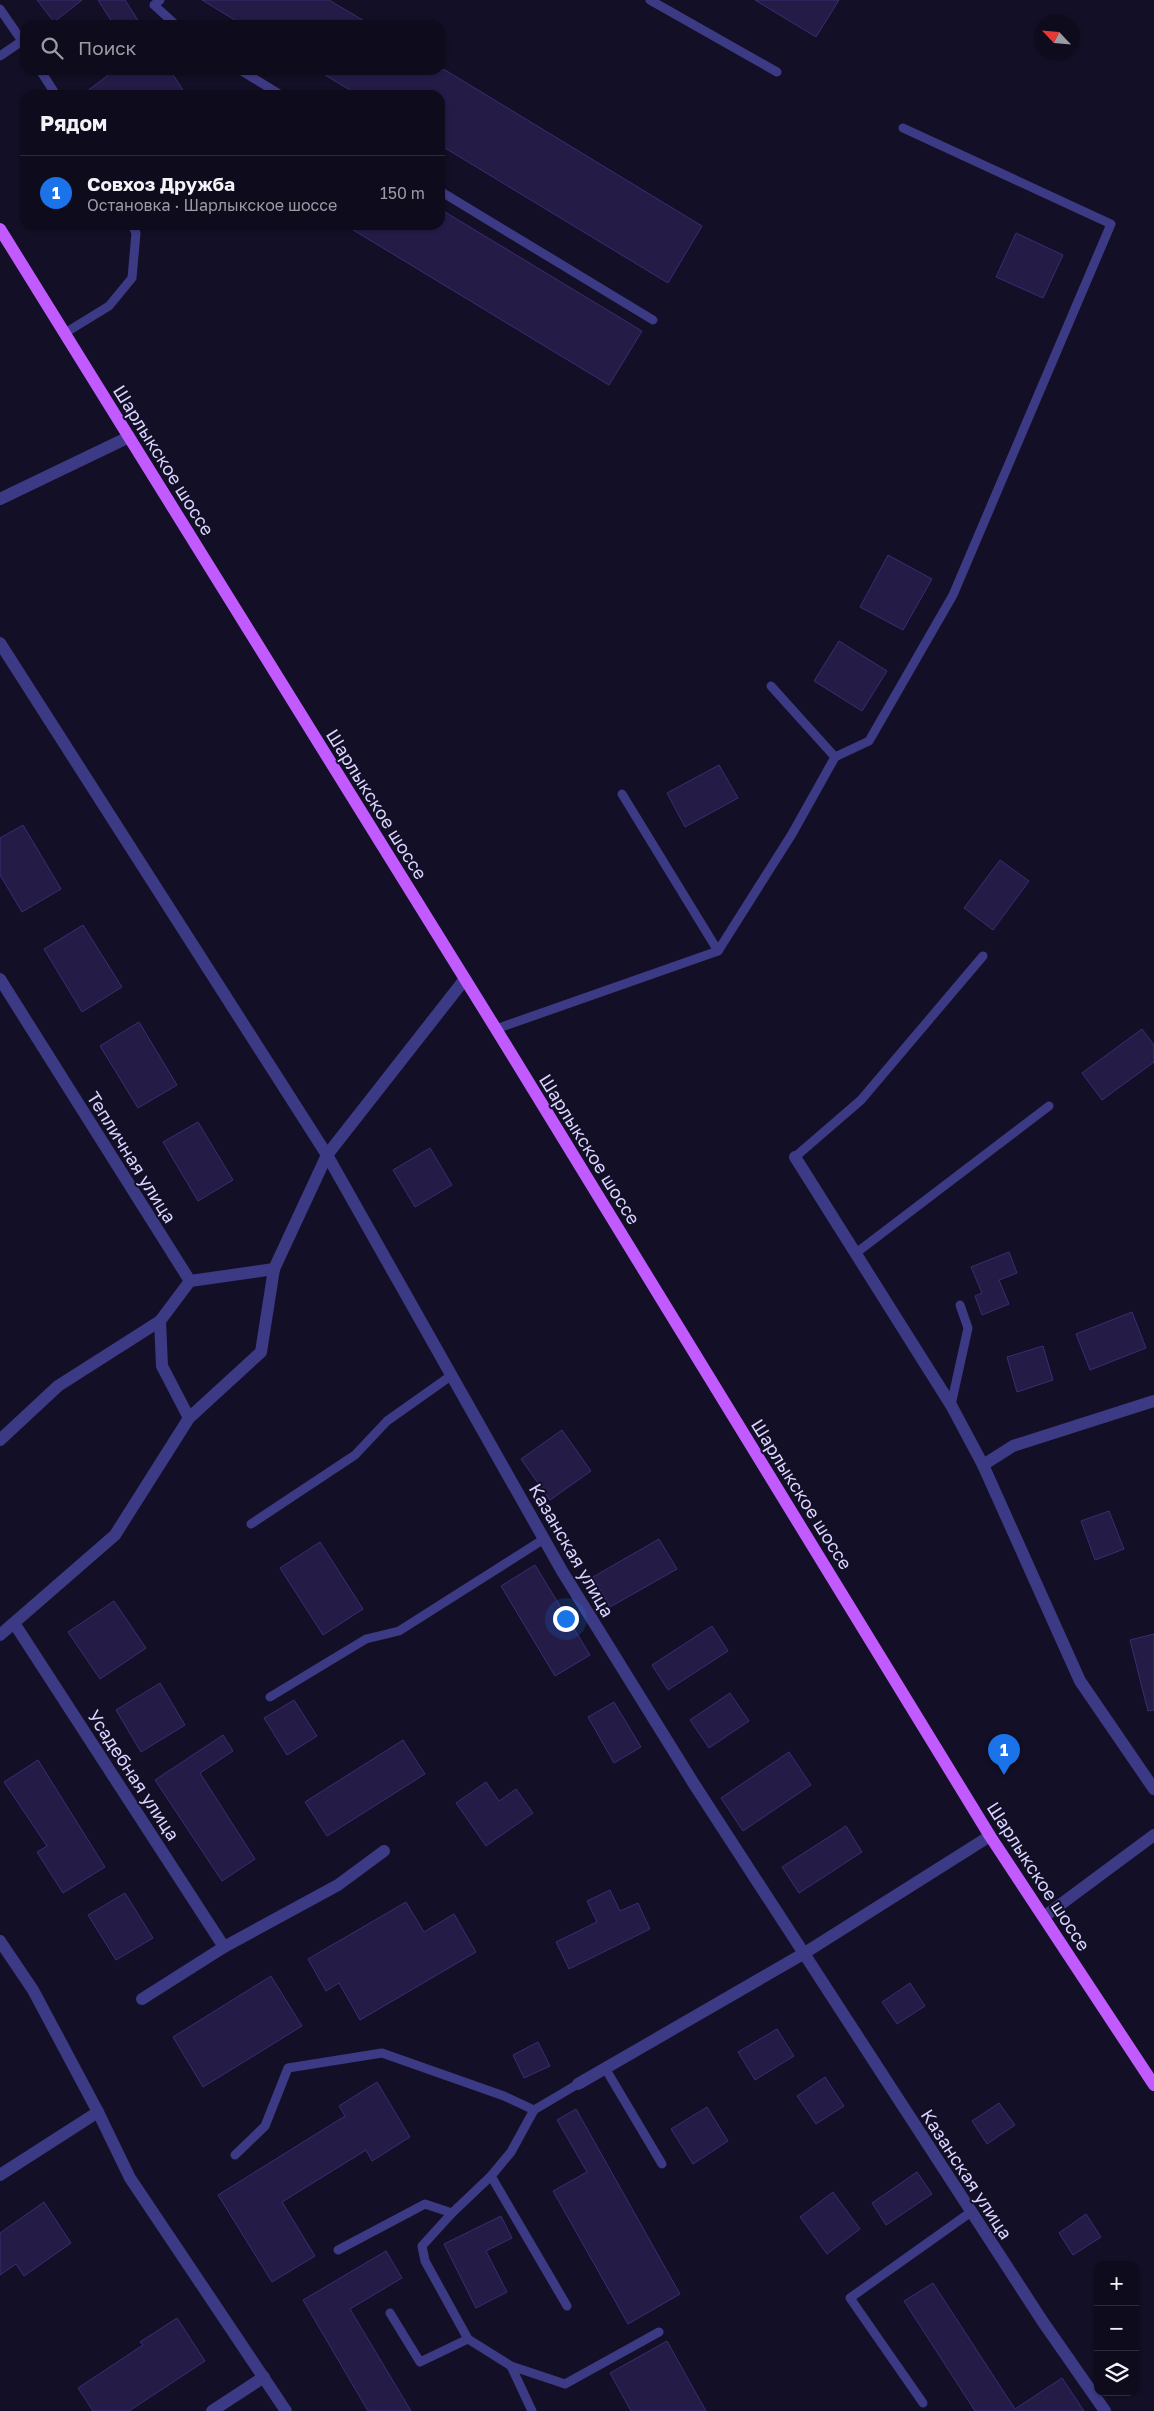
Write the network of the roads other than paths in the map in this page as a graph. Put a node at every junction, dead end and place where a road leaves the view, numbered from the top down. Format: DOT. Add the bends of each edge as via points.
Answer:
graph roads {
  1 [pos="160,0"];
  2 [pos="650,0"];
  3 [pos="0,9"];
  4 [pos="170,20"];
  5 [pos="20,38"];
  6 [pos="20,46"];
  7 [pos="0,56"];
  8 [pos="777,72"];
  9 [pos="43,75"];
  10 [pos="248,75"];
  11 [pos="53,90"];
  12 [pos="274,90"];
  13 [pos="903,128"];
  14 [pos="445,194"];
  15 [pos="0,229"];
  16 [pos="134,230"];
  17 [pos="653,320"];
  18 [pos="65,333"];
  19 [pos="129,437"];
  20 [pos="0,500"];
  21 [pos="0,643"];
  22 [pos="771,686"];
  23 [pos="836,757"];
  24 [pos="622,794"];
  25 [pos="718,951"];
  26 [pos="983,956"];
  27 [pos="0,979"];
  28 [pos="465,979"];
  29 [pos="496,1029"];
  30 [pos="1049,1106"];
  31 [pos="327,1156"];
  32 [pos="795,1157"];
  33 [pos="856,1253"];
  34 [pos="274,1269"];
  35 [pos="190,1281"];
  36 [pos="960,1305"];
  37 [pos="160,1321"];
  38 [pos="452,1376"];
  39 [pos="1154,1401"];
  40 [pos="951,1405"];
  41 [pos="189,1418"];
  42 [pos="0,1440"];
  43 [pos="983,1465"];
  44 [pos="251,1524"];
  45 [pos="544,1539"];
  46 [pos="14,1623"];
  47 [pos="0,1635"];
  48 [pos="270,1697"];
  49 [pos="1154,1789"];
  50 [pos="990,1836"];
  51 [pos="1154,1836"];
  52 [pos="384,1851"];
  53 [pos="1045,1916"];
  54 [pos="0,1942"];
  55 [pos="224,1947"];
  56 [pos="803,1954"];
  57 [pos="142,1999"];
  58 [pos="605,2068"];
  59 [pos="578,2084"];
  60 [pos="1154,2085"];
  61 [pos="534,2110"];
  62 [pos="98,2112"];
  63 [pos="235,2155"];
  64 [pos="662,2164"];
  65 [pos="0,2174"];
  66 [pos="491,2176"];
  67 [pos="971,2212"];
  68 [pos="452,2213"];
  69 [pos="338,2250"];
  70 [pos="567,2306"];
  71 [pos="390,2313"];
  72 [pos="659,2332"];
  73 [pos="468,2339"];
  74 [pos="511,2366"];
  75 [pos="264,2377"];
  76 [pos="923,2403"];
  77 [pos="212,2411"];
  78 [pos="286,2411"];
  79 [pos="532,2411"];
  80 [pos="1105,2411"];
  1 -- 4 [label="lane" via="154,5"];
  2 -- 8 [label="lane"];
  3 -- 5 [label="lane"];
  6 -- 7 [label="lane"];
  9 -- 11 [label="lane"];
  10 -- 12 [label="lane"];
  13 -- 23 [label="lane" via="1111,224 953,595 869,741"];
  14 -- 17 [label="lane"];
  15 -- 18 [label="main road, Шарлыкское шоссе"];
  16 -- 18 [label="lane" via="132,278 109,306"];
  18 -- 19 [label="main road, Шарлыкское шоссе"];
  19 -- 20 [label="street"];
  19 -- 28 [label="main road, Шарлыкское шоссе"];
  21 -- 31 [label="street, Казанская улица"];
  22 -- 23 [label="lane"];
  23 -- 25 [label="lane"];
  24 -- 25 [label="lane"];
  25 -- 29 [label="lane"];
  26 -- 32 [label="lane" via="861,1100"];
  27 -- 35 [label="street, Тепличная улица"];
  28 -- 29 [label="main road, Шарлыкское шоссе"];
  28 -- 31 [label="street"];
  29 -- 50 [label="main road, Шарлыкское шоссе"];
  30 -- 33 [label="lane"];
  31 -- 34 [label="street"];
  31 -- 38 [label="street, Казанская улица"];
  32 -- 33 [label="street"];
  33 -- 40 [label="street"];
  34 -- 35 [label="street"];
  34 -- 41 [label="street" via="261,1352"];
  35 -- 37 [label="street"];
  36 -- 40 [label="lane" via="968,1328"];
  37 -- 41 [label="street" via="162,1366"];
  37 -- 42 [label="street" via="58,1386"];
  38 -- 44 [label="lane" via="387,1421 355,1454"];
  38 -- 45 [label="street, Казанская улица"];
  39 -- 43 [label="street" via="1013,1446"];
  40 -- 43 [label="street"];
  41 -- 46 [label="street" via="116,1535"];
  43 -- 49 [label="street" via="1080,1681"];
  45 -- 48 [label="lane" via="399,1631 366,1639"];
  45 -- 56 [label="street, Казанская улица"];
  46 -- 47 [label="street"];
  46 -- 55 [label="street, Усадебная улица"];
  50 -- 53 [label="main road, Шарлыкское шоссе"];
  50 -- 56 [label="street"];
  51 -- 53 [label="street"];
  52 -- 55 [label="street" via="338,1885"];
  53 -- 60 [label="main road, Шарлыкское шоссе"];
  54 -- 62 [label="street" via="33,1990"];
  55 -- 57 [label="street"];
  56 -- 58 [label="street"];
  56 -- 67 [label="street, Казанская улица"];
  58 -- 59 [label="street"];
  58 -- 64 [label="lane"];
  59 -- 61 [label="lane"];
  61 -- 63 [label="lane" via="382,2052 288,2068 265,2126"];
  61 -- 66 [label="lane" via="510,2152"];
  62 -- 65 [label="street"];
  62 -- 75 [label="street" via="130,2178"];
  66 -- 68 [label="lane"];
  66 -- 70 [label="lane"];
  67 -- 76 [label="lane" via="850,2298"];
  67 -- 80 [label="street, Казанская улица"];
  68 -- 69 [label="lane" via="425,2204"];
  68 -- 73 [label="lane" via="422,2246 425,2261"];
  71 -- 73 [label="lane" via="420,2362"];
  72 -- 74 [label="lane" via="565,2384"];
  73 -- 74 [label="lane"];
  74 -- 79 [label="lane"];
  75 -- 77 [label="street"];
  75 -- 78 [label="street"];
}
